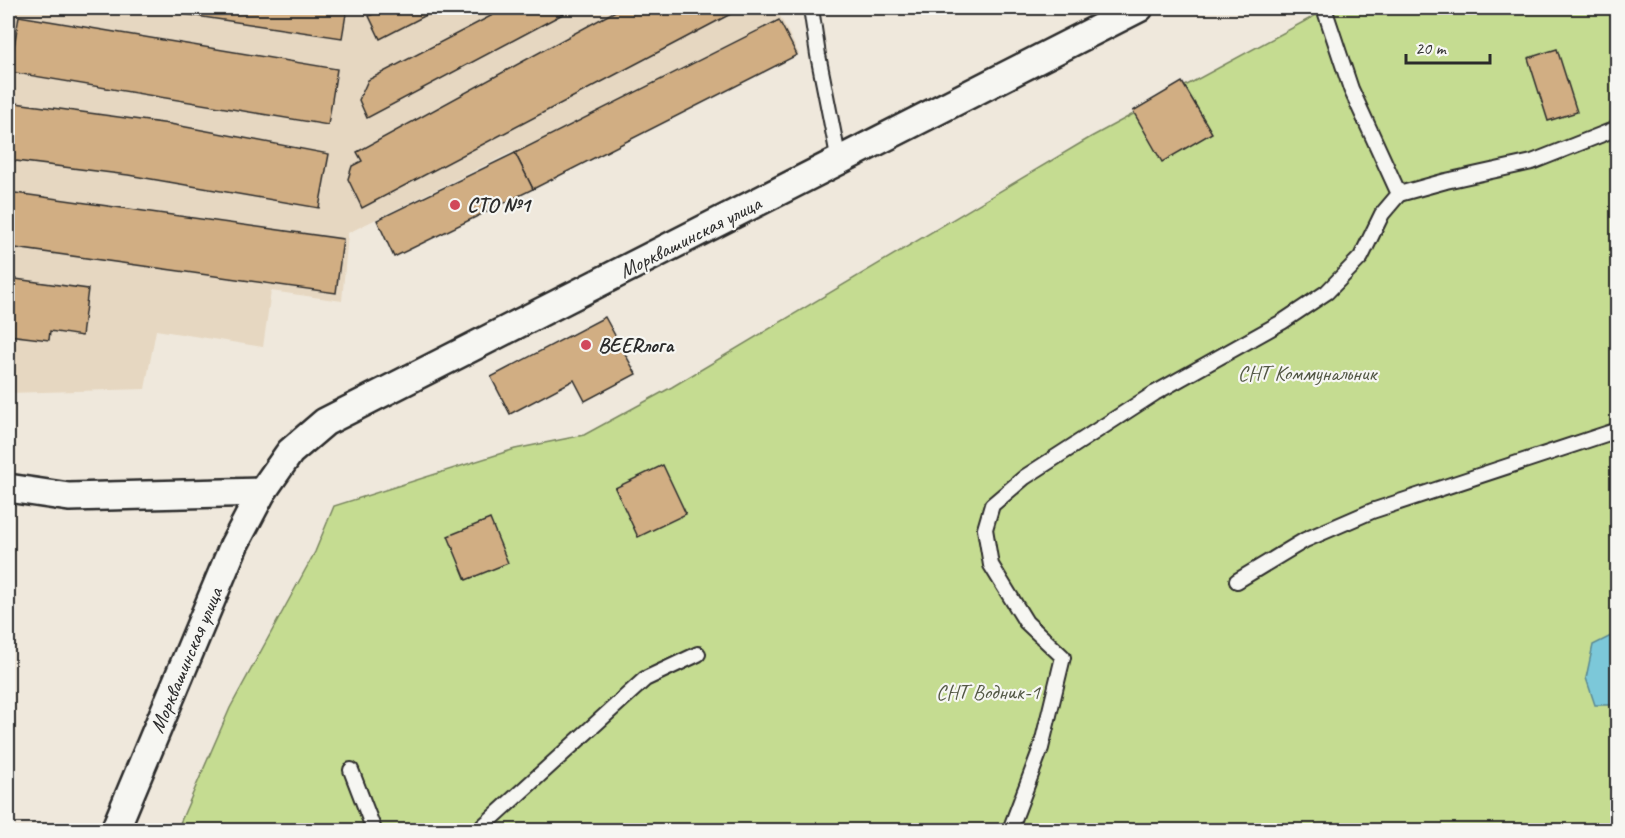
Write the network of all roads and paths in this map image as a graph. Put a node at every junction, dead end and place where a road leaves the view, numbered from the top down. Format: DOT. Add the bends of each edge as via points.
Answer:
graph roads {
  1 [pos="811,8"];
  2 [pos="1139,8"];
  3 [pos="1324,8"];
  4 [pos="1617,128"];
  5 [pos="839,161"];
  6 [pos="1399,194"];
  7 [pos="1617,430"];
  8 [pos="8,488"];
  9 [pos="262,492"];
  10 [pos="1237,581"];
  11 [pos="698,654"];
  12 [pos="351,770"];
  13 [pos="115,831"];
  14 [pos="374,831"];
  15 [pos="479,831"];
  16 [pos="1010,831"];
  1 -- 5 [label="lane"];
  2 -- 5 [label="street, Морквашинская улица"];
  3 -- 6 [label="lane" via="1351,89"];
  4 -- 6 [label="lane" via="1532,162"];
  5 -- 9 [label="street, Морквашинская улица" via="326,422 290,452"];
  6 -- 16 [label="lane" via="1382,214 1362,257 1327,292 1282,322 1155,393 1025,477 992,505 985,529 991,565 1026,622 1063,657 1041,748"];
  7 -- 10 [label="lane" via="1372,511 1305,540"];
  8 -- 9 [label="street" via="69,497"];
  9 -- 13 [label="street, Морквашинская улица" via="234,544"];
  11 -- 15 [label="lane" via="645,680"];
  12 -- 14 [label="lane"];
}
